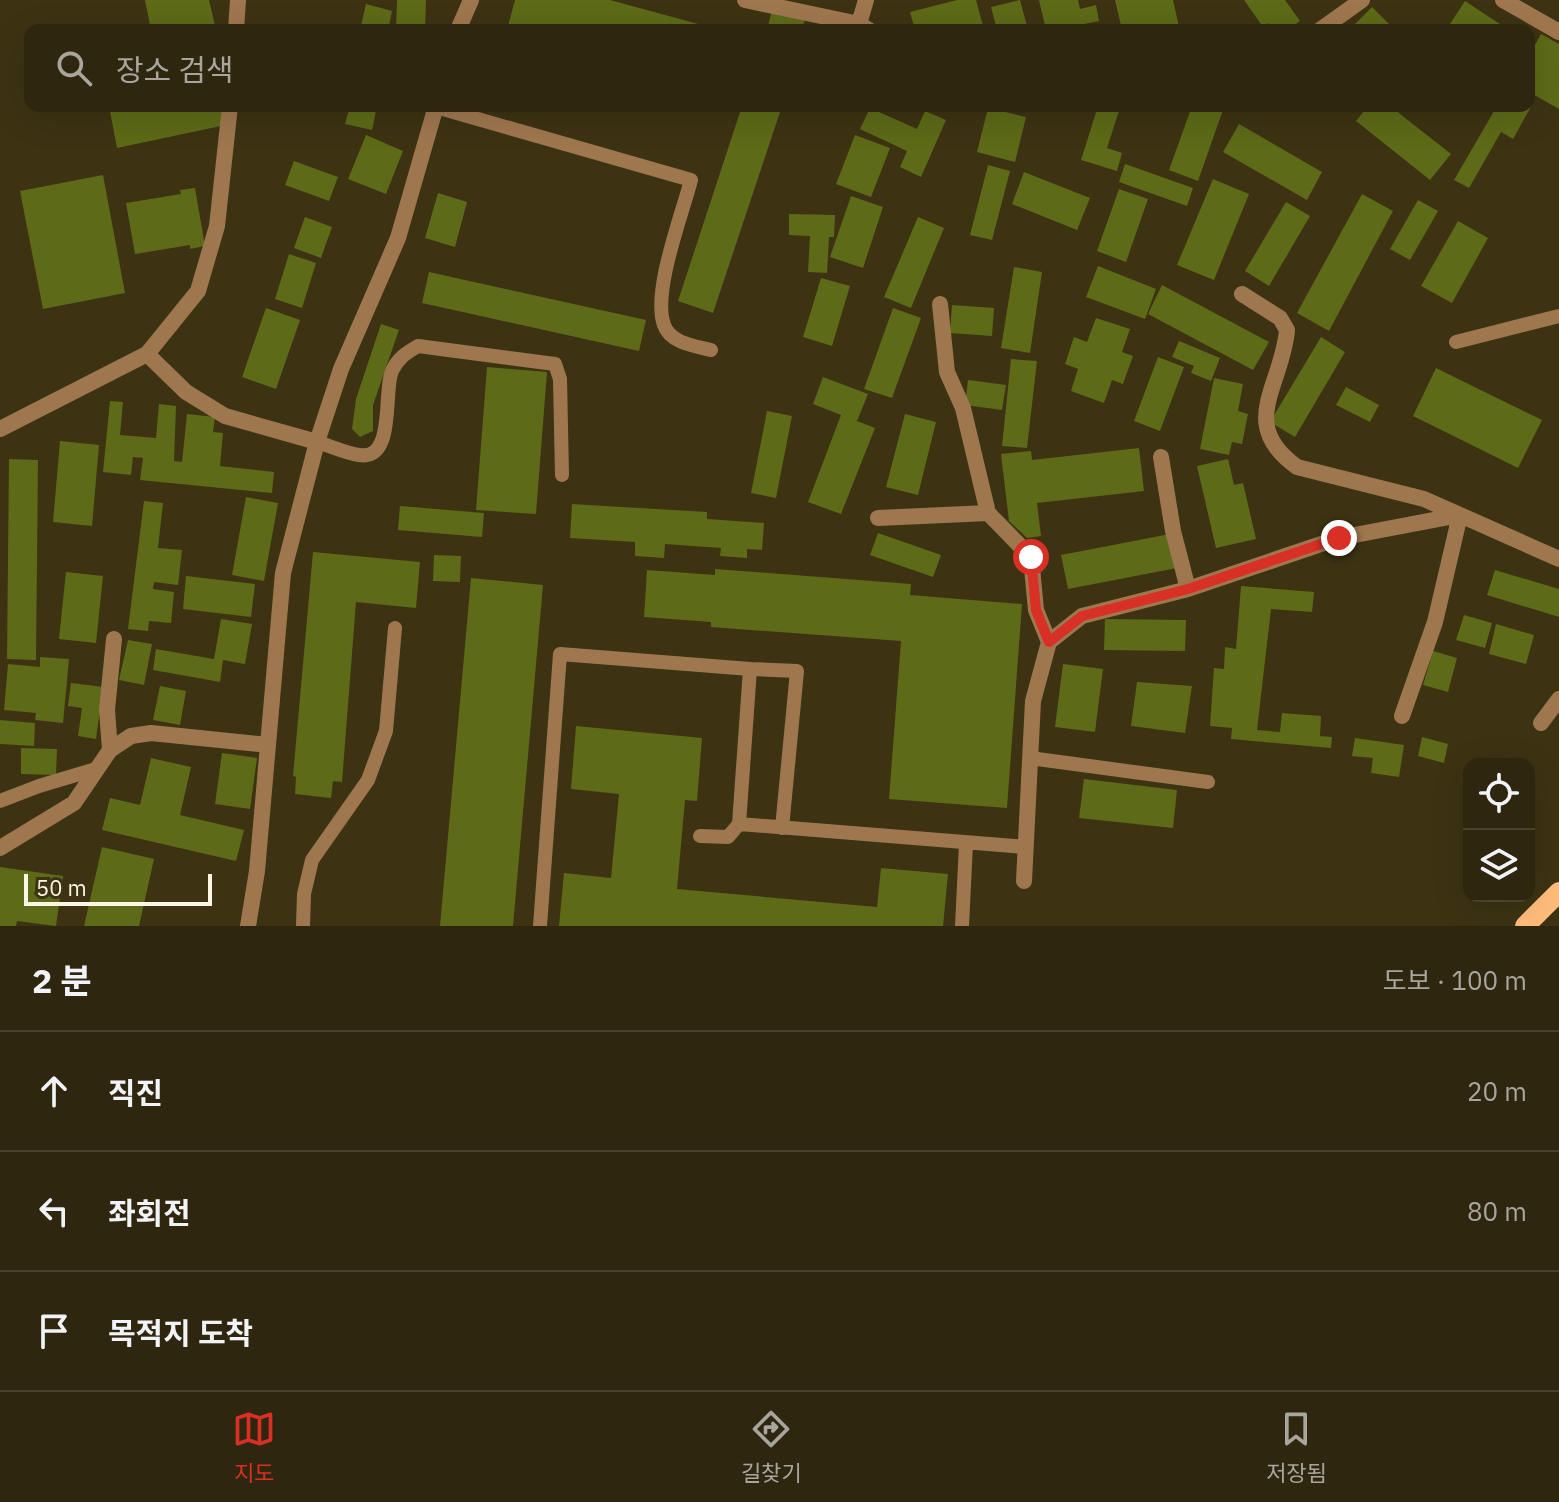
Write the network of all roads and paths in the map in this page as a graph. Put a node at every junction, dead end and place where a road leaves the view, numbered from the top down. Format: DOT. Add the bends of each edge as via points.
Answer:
graph roads {
  1 [pos="238,0"];
  2 [pos="471,0"];
  3 [pos="745,0"];
  4 [pos="866,0"];
  5 [pos="1362,0"];
  6 [pos="1503,0"];
  7 [pos="236,24"];
  8 [pos="461,24"];
  9 [pos="851,24"];
  10 [pos="864,24"];
  11 [pos="1328,24"];
  12 [pos="1559,32"];
  13 [pos="229,112"];
  14 [pos="434,112"];
  15 [pos="457,112"];
  16 [pos="1242,294"];
  17 [pos="940,304"];
  18 [pos="1559,316"];
  19 [pos="1456,342"];
  20 [pos="711,350"];
  21 [pos="147,354"];
  22 [pos="0,429"];
  23 [pos="317,442"];
  24 [pos="1161,457"];
  25 [pos="562,475"];
  26 [pos="988,513"];
  27 [pos="1460,515"];
  28 [pos="878,518"];
  29 [pos="1559,559"];
  30 [pos="1188,589"];
  31 [pos="395,628"];
  32 [pos="114,639"];
  33 [pos="1049,642"];
  34 [pos="750,669"];
  35 [pos="1559,699"];
  36 [pos="1402,716"];
  37 [pos="1541,723"];
  38 [pos="268,745"];
  39 [pos="110,750"];
  40 [pos="1030,758"];
  41 [pos="96,769"];
  42 [pos="1208,782"];
  43 [pos="0,801"];
  44 [pos="739,824"];
  45 [pos="782,828"];
  46 [pos="700,836"];
  47 [pos="966,844"];
  48 [pos="1026,847"];
  49 [pos="0,848"];
  50 [pos="1024,881"];
  51 [pos="1559,892"];
  52 [pos="248,926"];
  53 [pos="303,926"];
  54 [pos="540,926"];
  55 [pos="962,926"];
  56 [pos="1525,926"];
  1 -- 7 [label="street"];
  2 -- 8 [label="street"];
  3 -- 9 [label="street"];
  4 -- 10 [label="street"];
  5 -- 11 [label="street"];
  6 -- 12 [label="street"];
  13 -- 21 [label="street" via="217,226 198,291"];
  14 -- 23 [label="street" via="398,238 341,369"];
  15 -- 20 [label="lane" via="691,180 661,296 664,327 678,341"];
  16 -- 27 [label="street" via="1280,318 1287,330 1264,420 1268,439 1281,456 1297,467 1424,499"];
  17 -- 26 [label="street" via="947,372 963,408"];
  18 -- 19 [label="lane"];
  21 -- 22 [label="street"];
  21 -- 23 [label="street" via="186,392 225,416"];
  23 -- 25 [label="lane" via="362,456 375,451 384,439 390,374 402,355 418,346 555,364 560,379"];
  23 -- 38 [label="street" via="283,573"];
  24 -- 30 [label="street"];
  26 -- 28 [label="street"];
  26 -- 33 [label="street" via="1031,557 1036,610"];
  27 -- 29 [label="street"];
  27 -- 30 [label="street" via="1339,538"];
  27 -- 36 [label="street" via="1435,622"];
  30 -- 33 [label="street" via="1082,616"];
  31 -- 53 [label="lane" via="386,731 368,780 312,860"];
  32 -- 39 [label="street" via="107,710"];
  33 -- 40 [label="street" via="1033,701"];
  34 -- 44 [label="lane"];
  34 -- 45 [label="lane" via="797,671"];
  34 -- 54 [label="lane" via="560,654"];
  35 -- 37 [label="street"];
  38 -- 39 [label="street" via="151,733 131,736"];
  38 -- 52 [label="street"];
  39 -- 41 [label="street"];
  40 -- 42 [label="lane"];
  40 -- 48 [label="street"];
  41 -- 43 [label="lane"];
  41 -- 49 [label="street" via="74,803"];
  44 -- 45 [label="lane"];
  44 -- 46 [label="lane" via="728,837"];
  45 -- 47 [label="lane"];
  47 -- 48 [label="lane"];
  47 -- 55 [label="lane"];
  48 -- 50 [label="street"];
  51 -- 56 [label="main road"];
}
